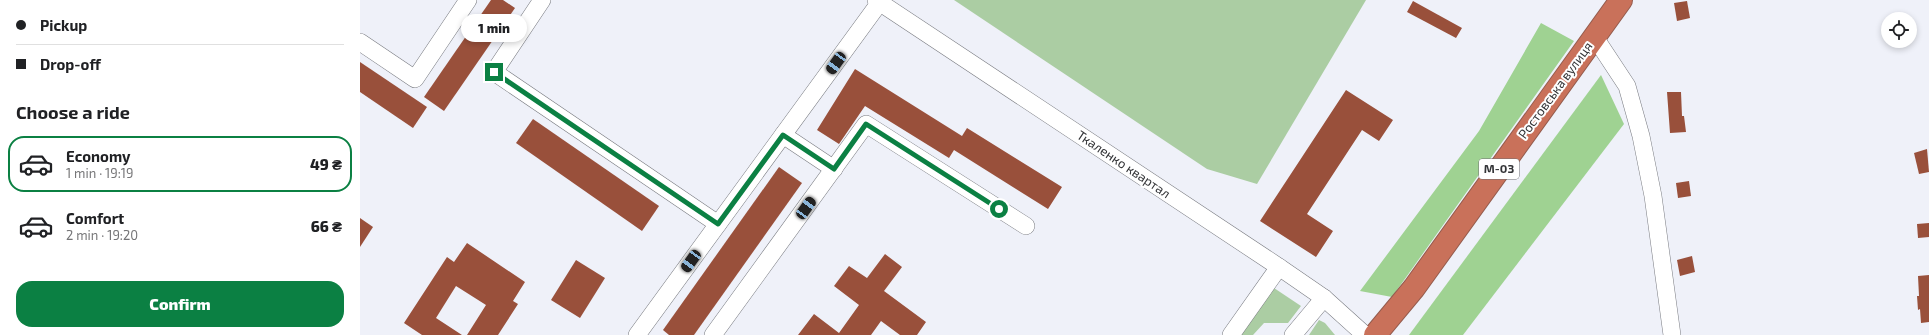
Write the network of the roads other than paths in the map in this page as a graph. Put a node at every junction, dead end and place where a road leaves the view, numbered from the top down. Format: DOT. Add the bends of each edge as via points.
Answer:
graph roads {
  1 [pos="468,0"];
  2 [pos="542,0"];
  3 [pos="1621,0"];
  4 [pos="878,1"];
  5 [pos="1594,36"];
  6 [pos="360,42"];
  7 [pos="783,135"];
  8 [pos="834,169"];
  9 [pos="718,224"];
  10 [pos="1026,226"];
  11 [pos="1279,267"];
  12 [pos="1324,298"];
  13 [pos="637,335"];
  14 [pos="713,335"];
  15 [pos="1232,335"];
  16 [pos="1293,335"];
  17 [pos="1365,335"];
  18 [pos="1375,335"];
  19 [pos="1672,335"];
  1 -- 6 [label="street" via="415,79"];
  2 -- 9 [label="street" via="494,72"];
  3 -- 5 [label="highway, Ростовська вулиця / М-03"];
  4 -- 7 [label="street"];
  4 -- 11 [label="street, Ткаленко квартал"];
  5 -- 18 [label="highway, Ростовська вулиця / М-03" via="1414,288"];
  5 -- 19 [label="street" via="1627,86 1641,136 1653,196"];
  7 -- 8 [label="street"];
  7 -- 9 [label="street"];
  8 -- 10 [label="street" via="866,124"];
  8 -- 14 [label="street"];
  9 -- 13 [label="street"];
  11 -- 12 [label="street, Ткаленко квартал"];
  11 -- 15 [label="street"];
  12 -- 16 [label="street"];
  12 -- 17 [label="street, Ткаленко квартал"];
}
